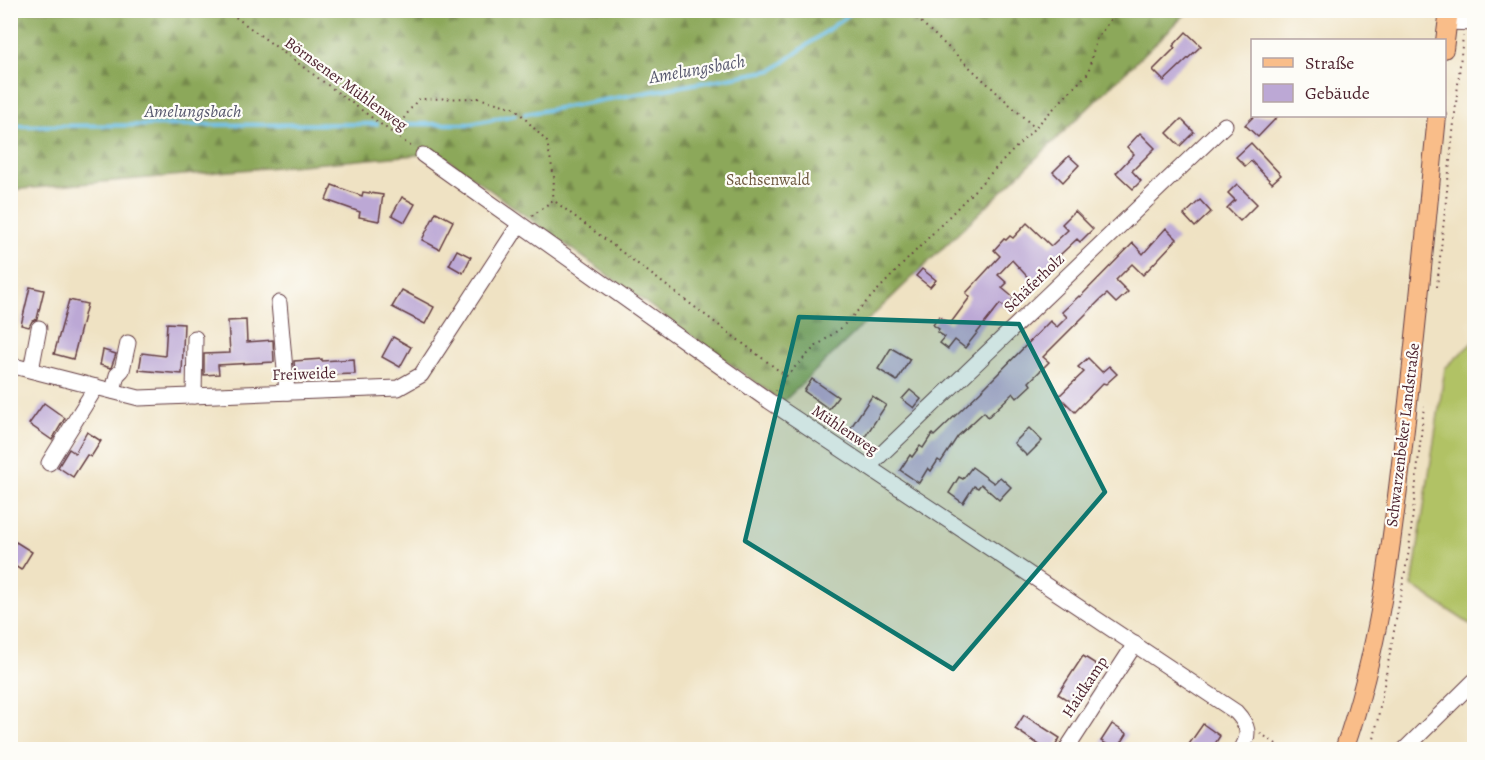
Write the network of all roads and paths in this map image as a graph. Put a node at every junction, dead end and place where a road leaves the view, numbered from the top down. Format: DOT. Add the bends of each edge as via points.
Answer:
graph roads {
  1 [pos="226,10"];
  2 [pos="908,10"];
  3 [pos="1118,10"];
  4 [pos="1448,16"];
  5 [pos="1474,23"];
  6 [pos="1445,39"];
  7 [pos="1437,117"];
  8 [pos="1225,125"];
  9 [pos="1035,128"];
  10 [pos="393,133"];
  11 [pos="423,154"];
  12 [pos="553,200"];
  13 [pos="519,225"];
  14 [pos="279,303"];
  15 [pos="39,328"];
  16 [pos="195,338"];
  17 [pos="128,343"];
  18 [pos="10,365"];
  19 [pos="31,370"];
  20 [pos="786,376"];
  21 [pos="96,387"];
  22 [pos="113,391"];
  23 [pos="286,392"];
  24 [pos="194,396"];
  25 [pos="769,401"];
  26 [pos="49,463"];
  27 [pos="868,467"];
  28 [pos="1135,644"];
  29 [pos="1474,681"];
  30 [pos="1248,731"];
  31 [pos="1066,750"];
  32 [pos="1241,750"];
  33 [pos="1285,750"];
  34 [pos="1344,750"];
  35 [pos="1404,750"];
  1 -- 10 [label="path, Börnsener Mühlenweg"];
  2 -- 9 [label="path"];
  3 -- 9 [label="path" via="1096,40 1088,74"];
  4 -- 5 [label="street"];
  4 -- 6 [label="main road"];
  7 -- 34 [label="main road, Schwarzenbeker Landstraße" via="1385,588 1374,650"];
  8 -- 27 [label="street, Schäferholz"];
  9 -- 20 [label="path" via="841,328 814,346"];
  10 -- 11 [label="path, Börnsener Mühlenweg"];
  10 -- 12 [label="path" via="418,99 478,98 514,108 547,142 554,177"];
  11 -- 13 [label="street, Mühlenweg"];
  12 -- 13 [label="path"];
  12 -- 20 [label="path"];
  13 -- 23 [label="street, Freiweide" via="421,375 398,388"];
  13 -- 25 [label="street, Mühlenweg"];
  14 -- 23 [label="street"];
  15 -- 19 [label="street"];
  16 -- 24 [label="street"];
  17 -- 22 [label="street"];
  18 -- 19 [label="street, Freiweide"];
  19 -- 21 [label="street, Freiweide"];
  20 -- 25 [label="path"];
  21 -- 22 [label="street, Freiweide"];
  21 -- 26 [label="street"];
  22 -- 24 [label="street, Freiweide" via="139,398"];
  23 -- 24 [label="street, Freiweide"];
  25 -- 27 [label="street, Mühlenweg"];
  27 -- 28 [label="street, Mühlenweg"];
  28 -- 30 [label="street, Mühlenweg" via="1236,712"];
  28 -- 31 [label="street, Haidkamp"];
  29 -- 35 [label="street"];
  30 -- 32 [label="street"];
  30 -- 33 [label="path" via="1260,733"];
}
